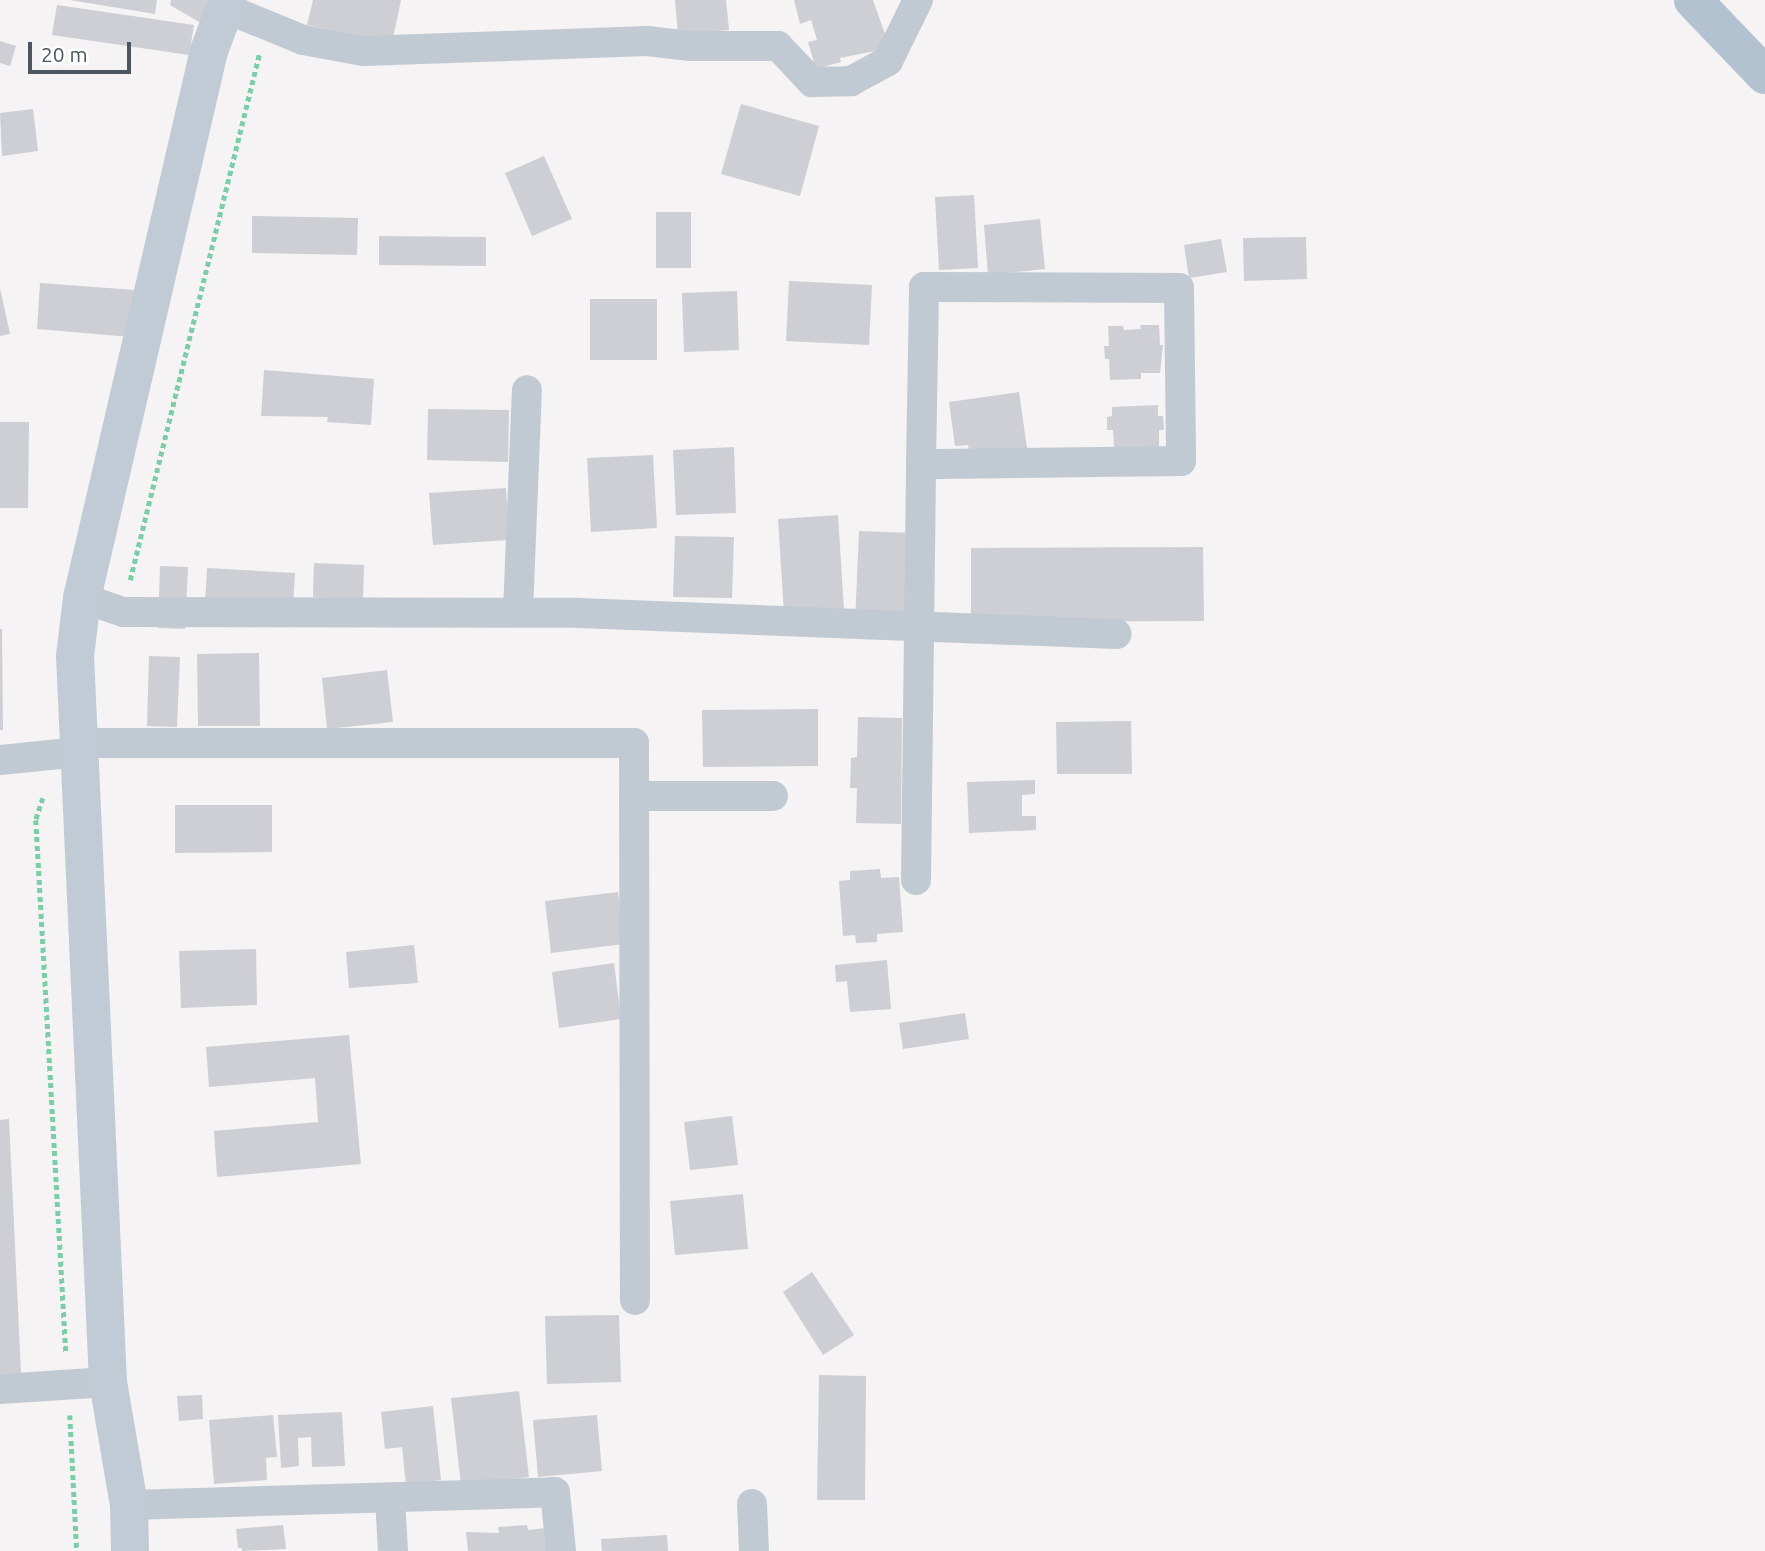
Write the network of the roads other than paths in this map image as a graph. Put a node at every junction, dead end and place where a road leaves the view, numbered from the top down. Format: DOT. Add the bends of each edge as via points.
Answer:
graph roads {
  1 [pos="918,0"];
  2 [pos="1693,0"];
  3 [pos="226,4"];
  4 [pos="1765,75"];
  5 [pos="527,390"];
  6 [pos="921,464"];
  7 [pos="82,598"];
  8 [pos="517,612"];
  9 [pos="919,626"];
  10 [pos="1117,634"];
  11 [pos="79,747"];
  12 [pos="0,760"];
  13 [pos="634,796"];
  14 [pos="773,796"];
  15 [pos="916,880"];
  16 [pos="635,1300"];
  17 [pos="108,1382"];
  18 [pos="0,1389"];
  19 [pos="390,1499"];
  20 [pos="752,1504"];
  21 [pos="129,1505"];
  22 [pos="130,1551"];
  23 [pos="393,1551"];
  24 [pos="561,1551"];
  25 [pos="754,1551"];
  1 -- 3 [label="street" via="888,61 851,82 812,82 778,46 647,41 363,51 303,40"];
  2 -- 4 [label="main road"];
  3 -- 7 [label="main road" via="209,51"];
  5 -- 8 [label="street"];
  6 -- 6 [label="street" via="924,287 1179,288 1181,461"];
  6 -- 9 [label="street"];
  7 -- 8 [label="street" via="123,612"];
  7 -- 11 [label="main road" via="75,656"];
  8 -- 9 [label="street"];
  9 -- 10 [label="street"];
  9 -- 15 [label="street"];
  11 -- 12 [label="street"];
  11 -- 13 [label="street" via="634,743"];
  11 -- 17 [label="main road"];
  13 -- 14 [label="street"];
  13 -- 16 [label="street"];
  17 -- 18 [label="street"];
  17 -- 21 [label="main road"];
  19 -- 21 [label="street"];
  19 -- 23 [label="street"];
  19 -- 24 [label="street" via="555,1492"];
  20 -- 25 [label="street"];
  21 -- 22 [label="main road"];
}
